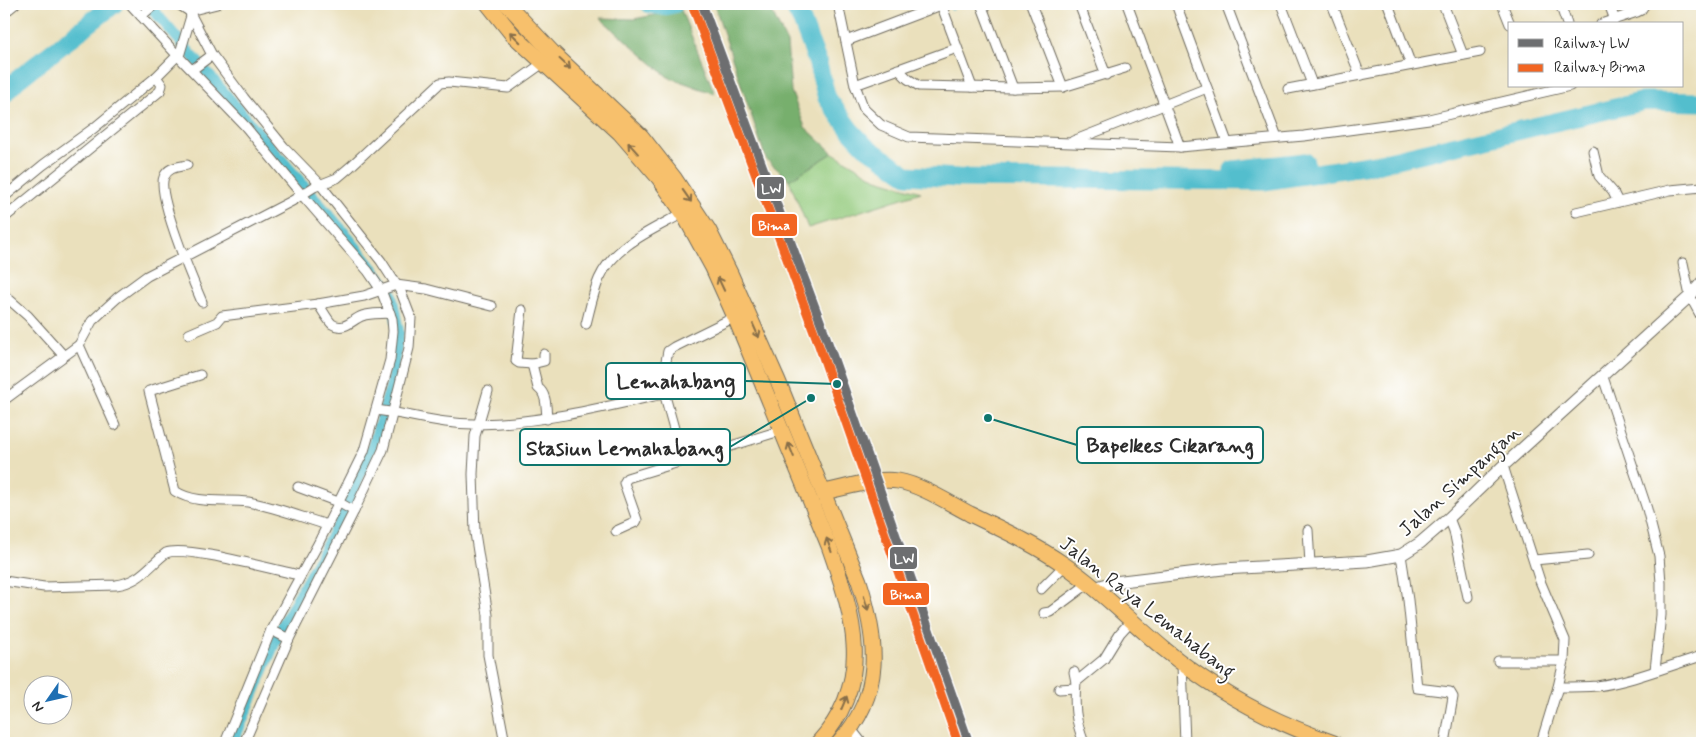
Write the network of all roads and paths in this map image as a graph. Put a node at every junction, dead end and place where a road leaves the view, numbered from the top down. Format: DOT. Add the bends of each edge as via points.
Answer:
graph roads {
  1 [pos="15,4"];
  2 [pos="130,4"];
  3 [pos="155,4"];
  4 [pos="178,4"];
  5 [pos="217,4"];
  6 [pos="488,4"];
  7 [pos="507,4"];
  8 [pos="838,4"];
  9 [pos="941,4"];
  10 [pos="981,4"];
  11 [pos="1031,4"];
  12 [pos="1080,4"];
  13 [pos="1127,4"];
  14 [pos="1176,4"];
  15 [pos="1226,4"];
  16 [pos="1281,4"];
  17 [pos="1332,4"];
  18 [pos="1388,4"];
  19 [pos="1443,4"];
  20 [pos="1502,4"];
  21 [pos="1560,4"];
  22 [pos="1609,4"];
  23 [pos="1645,4"];
  24 [pos="4,13"];
  25 [pos="141,13"];
  26 [pos="190,14"];
  27 [pos="1615,20"];
  28 [pos="1509,22"];
  29 [pos="1566,22"];
  30 [pos="1608,22"];
  31 [pos="846,41"];
  32 [pos="957,48"];
  33 [pos="1480,52"];
  34 [pos="179,55"];
  35 [pos="210,56"];
  36 [pos="1463,56"];
  37 [pos="543,63"];
  38 [pos="1411,65"];
  39 [pos="1125,68"];
  40 [pos="193,69"];
  41 [pos="898,69"];
  42 [pos="1106,75"];
  43 [pos="1360,75"];
  44 [pos="1312,84"];
  45 [pos="855,85"];
  46 [pos="972,87"];
  47 [pos="1063,87"];
  48 [pos="1013,88"];
  49 [pos="1207,88"];
  50 [pos="1288,88"];
  51 [pos="1552,88"];
  52 [pos="1535,90"];
  53 [pos="1165,106"];
  54 [pos="98,133"];
  55 [pos="1277,138"];
  56 [pos="1228,142"];
  57 [pos="1069,143"];
  58 [pos="1180,147"];
  59 [pos="1593,152"];
  60 [pos="187,165"];
  61 [pos="44,167"];
  62 [pos="53,178"];
  63 [pos="317,186"];
  64 [pos="1702,187"];
  65 [pos="303,194"];
  66 [pos="4,197"];
  67 [pos="16,197"];
  68 [pos="1618,202"];
  69 [pos="1576,212"];
  70 [pos="683,213"];
  71 [pos="4,218"];
  72 [pos="183,257"];
  73 [pos="1683,263"];
  74 [pos="1702,282"];
  75 [pos="388,287"];
  76 [pos="4,295"];
  77 [pos="1690,296"];
  78 [pos="202,302"];
  79 [pos="318,304"];
  80 [pos="492,306"];
  81 [pos="522,310"];
  82 [pos="390,313"];
  83 [pos="736,317"];
  84 [pos="1702,318"];
  85 [pos="586,324"];
  86 [pos="189,334"];
  87 [pos="79,345"];
  88 [pos="544,354"];
  89 [pos="64,356"];
  90 [pos="532,364"];
  91 [pos="200,375"];
  92 [pos="1603,376"];
  93 [pos="670,377"];
  94 [pos="488,391"];
  95 [pos="4,400"];
  96 [pos="379,411"];
  97 [pos="392,413"];
  98 [pos="547,419"];
  99 [pos="477,424"];
  100 [pos="115,425"];
  101 [pos="783,430"];
  102 [pos="683,461"];
  103 [pos="1503,466"];
  104 [pos="298,487"];
  105 [pos="824,492"];
  106 [pos="347,507"];
  107 [pos="1449,518"];
  108 [pos="327,525"];
  109 [pos="1308,530"];
  110 [pos="616,531"];
  111 [pos="326,548"];
  112 [pos="1401,555"];
  113 [pos="1588,555"];
  114 [pos="1534,560"];
  115 [pos="1310,564"];
  116 [pos="1064,565"];
  117 [pos="299,576"];
  118 [pos="4,581"];
  119 [pos="1091,586"];
  120 [pos="1041,589"];
  121 [pos="1468,597"];
  122 [pos="1044,613"];
  123 [pos="1131,621"];
  124 [pos="273,631"];
  125 [pos="287,638"];
  126 [pos="1702,656"];
  127 [pos="1498,661"];
  128 [pos="1564,661"];
  129 [pos="1182,664"];
  130 [pos="1655,670"];
  131 [pos="1074,672"];
  132 [pos="1075,685"];
  133 [pos="1558,687"];
  134 [pos="1059,689"];
  135 [pos="851,730"];
  136 [pos="1319,741"];
  137 [pos="225,743"];
  138 [pos="244,743"];
  139 [pos="505,743"];
  140 [pos="818,743"];
  141 [pos="839,743"];
  142 [pos="862,743"];
  143 [pos="1084,743"];
  144 [pos="1185,743"];
  145 [pos="1334,743"];
  146 [pos="1445,743"];
  147 [pos="1541,743"];
  1 -- 24 [label="street"];
  2 -- 25 [label="street"];
  3 -- 25 [label="street"];
  4 -- 26 [label="street"];
  5 -- 26 [label="street"];
  37 -- 6 [label="main road, one-way" via="512,34"];
  7 -- 105 [label="main road, one-way" via="552,52 641,136 692,204 730,272"];
  8 -- 31 [label="street"];
  9 -- 31 [label="street"];
  9 -- 32 [label="street"];
  10 -- 48 [label="street"];
  11 -- 47 [label="street"];
  12 -- 42 [label="street"];
  13 -- 53 [label="street"];
  14 -- 49 [label="street"];
  15 -- 55 [label="street"];
  16 -- 44 [label="street"];
  17 -- 43 [label="street"];
  18 -- 38 [label="street"];
  19 -- 36 [label="street"];
  20 -- 28 [label="street"];
  21 -- 29 [label="street"];
  22 -- 27 [label="street"];
  23 -- 27 [label="street" via="1641,10"];
  25 -- 34 [label="street"];
  26 -- 34 [label="street"];
  26 -- 35 [label="street"];
  27 -- 30 [label="street"];
  31 -- 45 [label="street"];
  32 -- 41 [label="street"];
  32 -- 46 [label="street"];
  33 -- 36 [label="street"];
  34 -- 40 [label="street"];
  34 -- 54 [label="street" via="159,81"];
  35 -- 40 [label="street"];
  35 -- 63 [label="street"];
  36 -- 38 [label="street"];
  37 -- 63 [label="street" via="508,88 440,83 350,168 330,182"];
  70 -- 37 [label="main road, one-way" via="659,178 620,133"];
  38 -- 43 [label="street"];
  39 -- 42 [label="street"];
  40 -- 65 [label="street"];
  41 -- 45 [label="street"];
  41 -- 46 [label="street" via="919,86"];
  42 -- 47 [label="street"];
  43 -- 44 [label="street"];
  44 -- 50 [label="street"];
  45 -- 57 [label="street" via="864,109 881,125 909,137"];
  46 -- 48 [label="street"];
  47 -- 48 [label="street"];
  49 -- 53 [label="street"];
  49 -- 56 [label="street"];
  51 -- 52 [label="street"];
  52 -- 55 [label="street" via="1429,119"];
  53 -- 57 [label="street"];
  53 -- 58 [label="street"];
  54 -- 61 [label="street"];
  54 -- 62 [label="street"];
  55 -- 56 [label="street"];
  56 -- 58 [label="street"];
  57 -- 58 [label="street"];
  59 -- 68 [label="street" via="1599,176"];
  60 -- 72 [label="street" via="170,169 163,181 168,212"];
  61 -- 62 [label="street"];
  61 -- 67 [label="street"];
  62 -- 67 [label="street"];
  63 -- 65 [label="street"];
  63 -- 75 [label="street" via="381,261"];
  64 -- 68 [label="street" via="1670,190"];
  65 -- 72 [label="street"];
  65 -- 75 [label="street" via="368,271"];
  66 -- 67 [label="street"];
  67 -- 71 [label="street"];
  68 -- 69 [label="street"];
  83 -- 70 [label="main road, one-way"];
  70 -- 85 [label="street" via="621,249 611,259 599,279"];
  72 -- 78 [label="street"];
  72 -- 87 [label="street" via="147,276 117,298 92,322"];
  73 -- 77 [label="street"];
  74 -- 77 [label="street, Jalan Simpangan"];
  75 -- 79 [label="street" via="364,296"];
  75 -- 80 [label="street" via="426,289"];
  75 -- 82 [label="street"];
  75 -- 97 [label="street" via="401,292 411,318 409,348"];
  76 -- 89 [label="street"];
  77 -- 84 [label="street"];
  77 -- 92 [label="street, Jalan Simpangan"];
  79 -- 82 [label="street" via="337,326 350,325 362,316"];
  79 -- 86 [label="street" via="222,316 217,322"];
  81 -- 90 [label="street" via="516,361"];
  82 -- 96 [label="street" via="393,331 390,360"];
  83 -- 93 [label="street" via="668,351 666,361"];
  83 -- 101 [label="main road"];
  87 -- 89 [label="street"];
  87 -- 100 [label="street"];
  88 -- 90 [label="street" via="544,361"];
  89 -- 95 [label="street"];
  90 -- 98 [label="street" via="538,388 544,396"];
  91 -- 108 [label="street" via="149,392 175,491 198,499 247,502"];
  92 -- 103 [label="street, Jalan Simpangan"];
  92 -- 130 [label="street" via="1648,509 1659,556 1661,615"];
  94 -- 99 [label="street"];
  96 -- 97 [label="street"];
  96 -- 106 [label="street"];
  97 -- 99 [label="street"];
  97 -- 106 [label="street" via="383,450"];
  98 -- 99 [label="street"];
  98 -- 102 [label="street" via="662,394"];
  99 -- 139 [label="street" via="475,533 488,615 488,655"];
  101 -- 102 [label="street"];
  140 -- 101 [label="main road, one-way" via="838,716 851,684 855,661 851,617 843,584"];
  102 -- 110 [label="street" via="627,478 624,482 637,520"];
  103 -- 107 [label="street, Jalan Simpangan"];
  103 -- 114 [label="street"];
  104 -- 106 [label="street"];
  105 -- 116 [label="main road, Jalan Raya Lemahabang" via="877,481 899,481 995,526"];
  105 -- 135 [label="main road, one-way" via="859,581 874,645 868,692"];
  106 -- 108 [label="street"];
  106 -- 111 [label="street"];
  107 -- 112 [label="street, Jalan Simpangan"];
  107 -- 121 [label="street"];
  108 -- 111 [label="street"];
  109 -- 115 [label="street"];
  111 -- 117 [label="street"];
  111 -- 125 [label="street"];
  112 -- 115 [label="street, Jalan Simpangan" via="1368,561"];
  112 -- 146 [label="street" via="1417,688 1450,692 1453,697"];
  113 -- 114 [label="street"];
  114 -- 128 [label="street" via="1564,636"];
  115 -- 119 [label="street, Jalan Simpangan" via="1214,570"];
  116 -- 119 [label="main road, Jalan Raya Lemahabang"];
  116 -- 120 [label="street"];
  117 -- 118 [label="street" via="190,551 171,550 127,584 44,587"];
  117 -- 124 [label="street"];
  119 -- 122 [label="street"];
  119 -- 123 [label="main road, Jalan Raya Lemahabang"];
  123 -- 129 [label="main road, Jalan Raya Lemahabang"];
  123 -- 132 [label="street" via="1104,659"];
  124 -- 125 [label="street"];
  124 -- 137 [label="street"];
  125 -- 138 [label="street"];
  126 -- 130 [label="street"];
  127 -- 128 [label="street"];
  128 -- 133 [label="street"];
  129 -- 136 [label="main road, Jalan Raya Lemahabang" via="1228,696"];
  129 -- 144 [label="street"];
  130 -- 133 [label="street" via="1598,686"];
  131 -- 132 [label="street"];
  132 -- 134 [label="street"];
  132 -- 143 [label="street" via="1074,711"];
  133 -- 147 [label="street"];
  135 -- 141 [label="main road"];
  135 -- 142 [label="street"];
  136 -- 145 [label="main road, Jalan Raya Lemahabang"];
}
